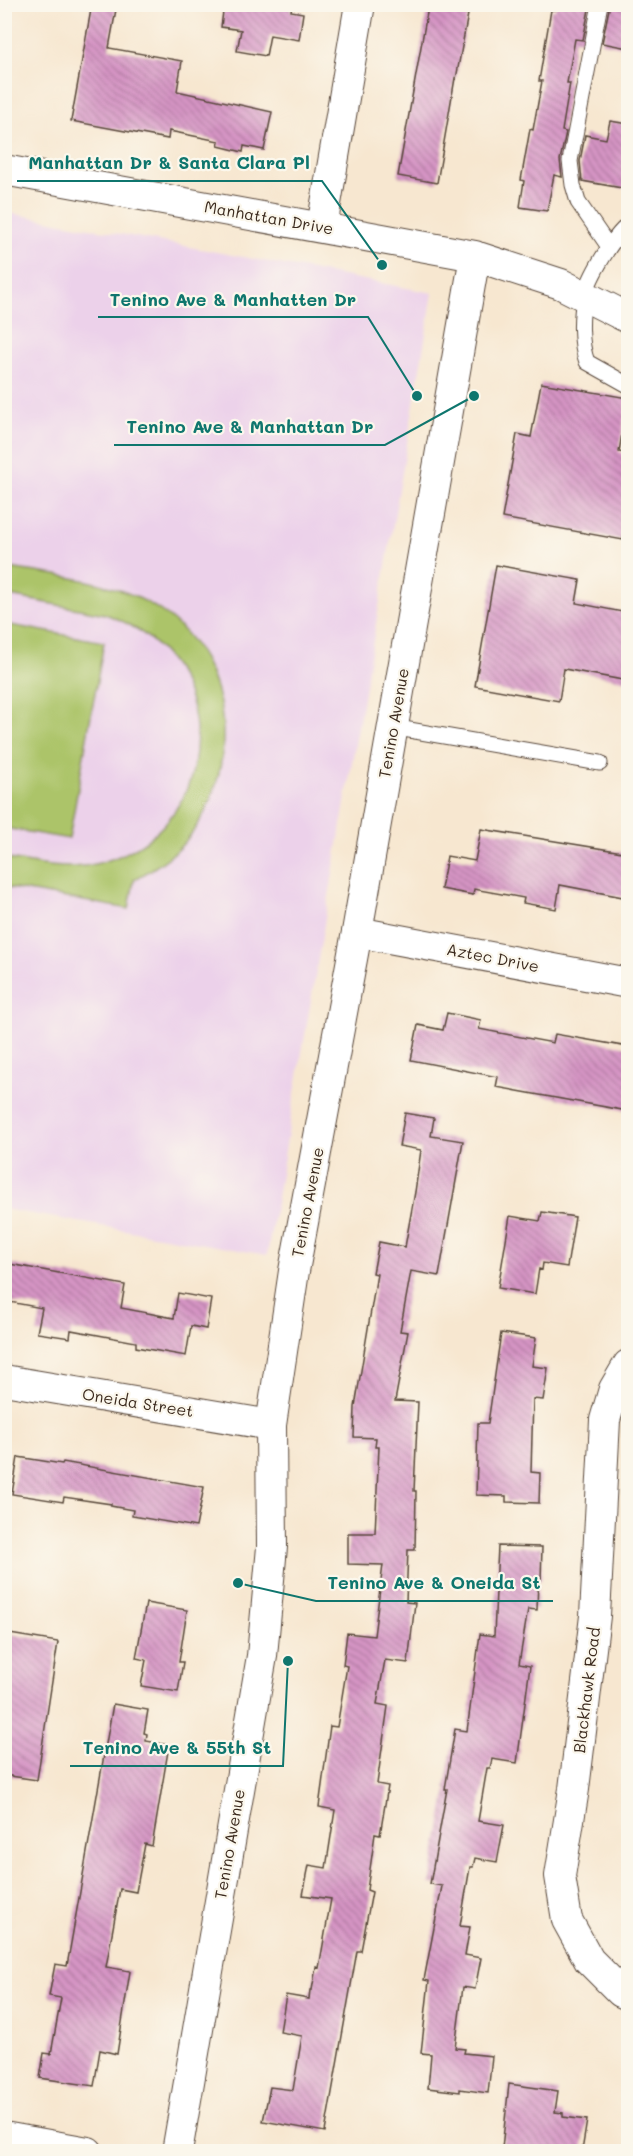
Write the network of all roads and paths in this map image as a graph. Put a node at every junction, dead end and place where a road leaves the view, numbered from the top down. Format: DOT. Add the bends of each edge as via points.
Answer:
graph roads {
  1 [pos="360,4"];
  2 [pos="600,4"];
  3 [pos="4,170"];
  4 [pos="628,225"];
  5 [pos="322,227"];
  6 [pos="609,247"];
  7 [pos="475,256"];
  8 [pos="585,296"];
  9 [pos="628,318"];
  10 [pos="628,385"];
  11 [pos="392,727"];
  12 [pos="600,764"];
  13 [pos="357,932"];
  14 [pos="628,983"];
  15 [pos="628,1365"];
  16 [pos="4,1380"];
  17 [pos="272,1425"];
  18 [pos="628,1995"];
  19 [pos="4,2137"];
  20 [pos="88,2151"];
  21 [pos="177,2151"];
  1 -- 5 [label="street"];
  2 -- 6 [label="lane" via="570,161 578,202"];
  3 -- 5 [label="street, Manhattan Drive"];
  4 -- 6 [label="lane"];
  5 -- 7 [label="street, Manhattan Drive"];
  6 -- 8 [label="lane"];
  7 -- 8 [label="street, Manhattan Drive" via="561,284"];
  7 -- 11 [label="street, Tenino Avenue"];
  8 -- 9 [label="street, Manhattan Drive"];
  8 -- 10 [label="lane" via="582,329 587,362"];
  11 -- 12 [label="lane"];
  11 -- 13 [label="street, Tenino Avenue"];
  13 -- 14 [label="street, Aztec Drive"];
  13 -- 17 [label="street, Tenino Avenue" via="294,1272"];
  15 -- 18 [label="street, Blackhawk Road" via="614,1389 605,1420 595,1616 560,1876 567,1920 589,1960"];
  16 -- 17 [label="street, Oneida Street"];
  17 -- 21 [label="street, Tenino Avenue" via="272,1547 262,1656"];
  19 -- 20 [label="street"];
}
